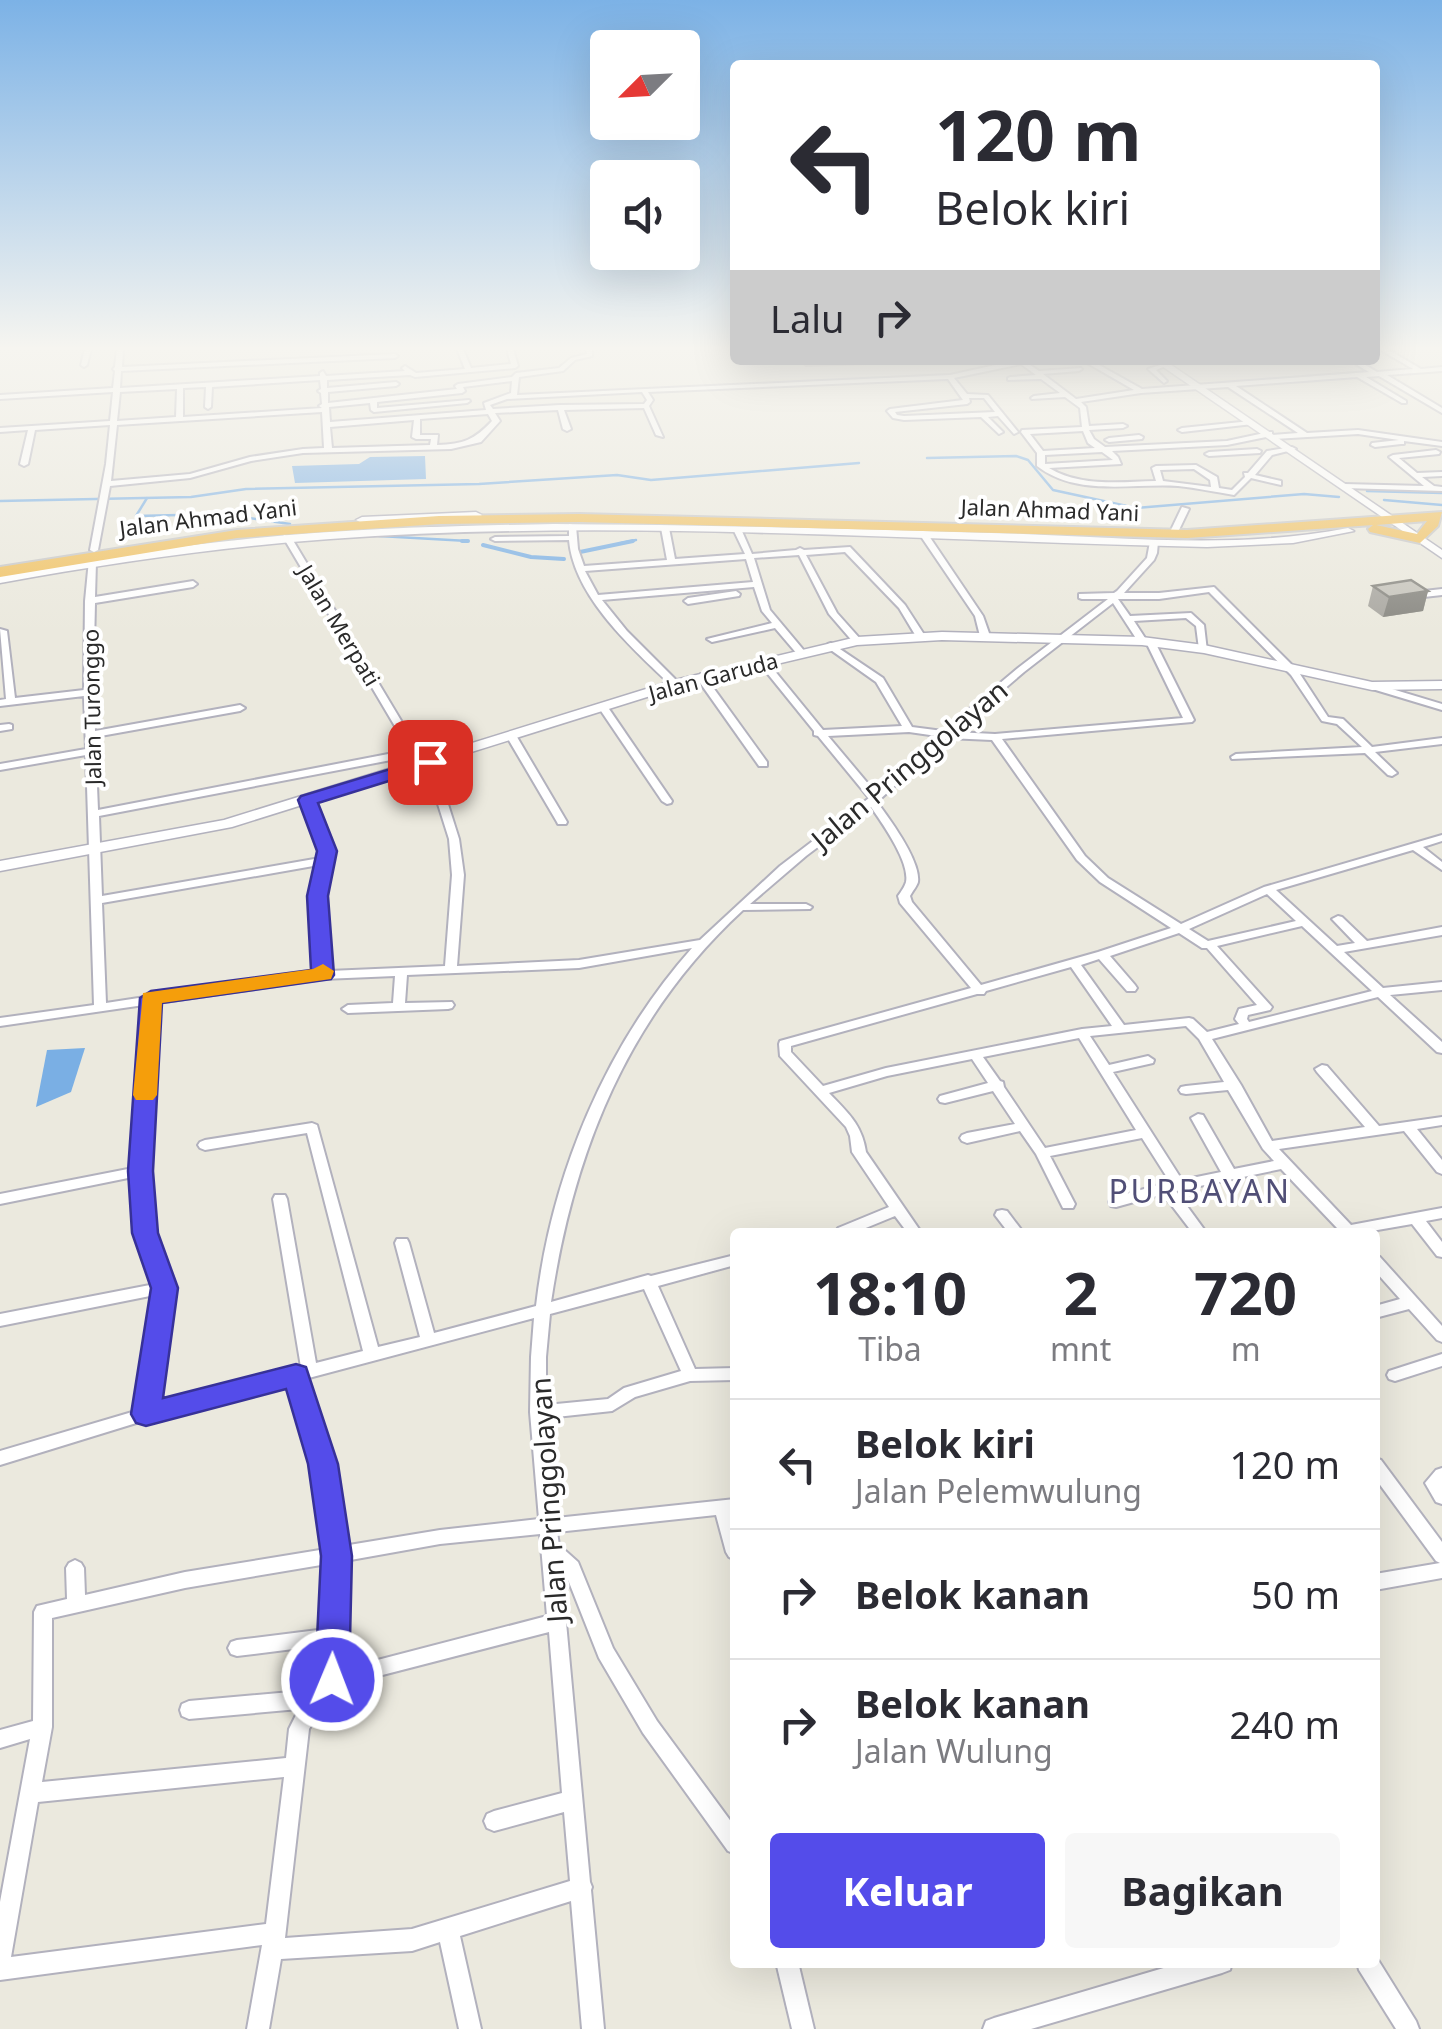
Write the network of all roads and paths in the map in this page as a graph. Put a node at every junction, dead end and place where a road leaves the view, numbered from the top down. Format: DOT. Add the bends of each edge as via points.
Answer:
graph roads {
  1 [pos="29,444"];
  2 [pos="112,444"];
  3 [pos="327,444"];
  4 [pos="434,444"];
  5 [pos="457,444"];
  6 [pos="1034,444"];
  7 [pos="1099,444"];
  8 [pos="1121,444"];
  9 [pos="1242,444"];
  10 [pos="1283,444"];
  11 [pos="1386,444"];
  12 [pos="1376,445"];
  13 [pos="433,448"];
  14 [pos="1292,449"];
  15 [pos="328,450"];
  16 [pos="1039,450"];
  17 [pos="1258,451"];
  18 [pos="1441,451"];
  19 [pos="1270,453"];
  20 [pos="1209,454"];
  21 [pos="1393,457"];
  22 [pos="24,464"];
  23 [pos="1041,466"];
  24 [pos="1442,474"];
  25 [pos="1247,475"];
  26 [pos="1416,475"];
  27 [pos="1278,483"];
  28 [pos="1160,484"];
  29 [pos="1344,486"];
  30 [pos="105,489"];
  31 [pos="1437,489"];
  32 [pos="1215,490"];
  33 [pos="1372,505"];
  34 [pos="1185,509"];
  35 [pos="1436,520"];
  36 [pos="1397,523"];
  37 [pos="1369,526"];
  38 [pos="665,528"];
  39 [pos="738,530"];
  40 [pos="1175,530"];
  41 [pos="823,531"];
  42 [pos="1348,531"];
  43 [pos="572,532"];
  44 [pos="1228,532"];
  45 [pos="1019,533"];
  46 [pos="924,534"];
  47 [pos="287,537"];
  48 [pos="495,539"];
  49 [pos="845,540"];
  50 [pos="1154,542"];
  51 [pos="1434,547"];
  52 [pos="800,550"];
  53 [pos="750,555"];
  54 [pos="93,556"];
  55 [pos="671,561"];
  56 [pos="580,569"];
  57 [pos="0,573"];
  58 [pos="193,584"];
  59 [pos="758,587"];
  60 [pos="1442,592"];
  61 [pos="1082,596"];
  62 [pos="1114,596"];
  63 [pos="1410,596"];
  64 [pos="597,598"];
  65 [pos="688,600"];
  66 [pos="90,601"];
  67 [pos="1130,619"];
  68 [pos="776,626"];
  69 [pos="3,631"];
  70 [pos="920,636"];
  71 [pos="985,636"];
  72 [pos="1064,636"];
  73 [pos="712,639"];
  74 [pos="857,642"];
  75 [pos="1147,642"];
  76 [pos="831,646"];
  77 [pos="1204,649"];
  78 [pos="801,652"];
  79 [pos="762,661"];
  80 [pos="1285,666"];
  81 [pos="701,677"];
  82 [pos="675,684"];
  83 [pos="1372,686"];
  84 [pos="1442,686"];
  85 [pos="91,692"];
  86 [pos="5,702"];
  87 [pos="1442,707"];
  88 [pos="240,708"];
  89 [pos="604,708"];
  90 [pos="909,728"];
  91 [pos="818,733"];
  92 [pos="90,735"];
  93 [pos="947,735"];
  94 [pos="512,736"];
  95 [pos="995,737"];
  96 [pos="1442,742"];
  97 [pos="1368,750"];
  98 [pos="90,751"];
  99 [pos="1236,757"];
  100 [pos="423,760"];
  101 [pos="763,764"];
  102 [pos="0,767"];
  103 [pos="1392,772"];
  104 [pos="873,799"];
  105 [pos="308,800"];
  106 [pos="666,802"];
  107 [pos="92,814"];
  108 [pos="562,822"];
  109 [pos="1442,838"];
  110 [pos="1414,844"];
  111 [pos="95,851"];
  112 [pos="326,860"];
  113 [pos="0,866"];
  114 [pos="1442,867"];
  115 [pos="1268,890"];
  116 [pos="97,900"];
  117 [pos="743,907"];
  118 [pos="806,907"];
  119 [pos="1338,919"];
  120 [pos="1305,922"];
  121 [pos="1180,930"];
  122 [pos="1442,931"];
  123 [pos="706,942"];
  124 [pos="1362,944"];
  125 [pos="1211,946"];
  126 [pos="1335,950"];
  127 [pos="1102,955"];
  128 [pos="1074,963"];
  129 [pos="451,970"];
  130 [pos="401,972"];
  131 [pos="323,975"];
  132 [pos="1442,986"];
  133 [pos="1131,988"];
  134 [pos="980,990"];
  135 [pos="1382,992"];
  136 [pos="151,998"];
  137 [pos="100,1005"];
  138 [pos="448,1005"];
  139 [pos="399,1007"];
  140 [pos="348,1009"];
  141 [pos="0,1022"];
  142 [pos="1247,1027"];
  143 [pos="1120,1028"];
  144 [pos="1082,1033"];
  145 [pos="1204,1037"];
  146 [pos="1442,1049"];
  147 [pos="976,1056"];
  148 [pos="1148,1060"];
  149 [pos="1322,1069"];
  150 [pos="1105,1070"];
  151 [pos="998,1085"];
  152 [pos="1234,1085"];
  153 [pos="1186,1090"];
  154 [pos="820,1091"];
  155 [pos="945,1099"];
  156 [pos="1198,1118"];
  157 [pos="1442,1122"];
  158 [pos="1025,1126"];
  159 [pos="1407,1126"];
  160 [pos="1374,1130"];
  161 [pos="1143,1133"];
  162 [pos="967,1138"];
  163 [pos="205,1145"];
  164 [pos="1268,1146"];
  165 [pos="1042,1152"];
  166 [pos="1282,1164"];
  167 [pos="1442,1170"];
  168 [pos="140,1171"];
  169 [pos="1230,1174"];
  170 [pos="1172,1187"];
  171 [pos="0,1199"];
  172 [pos="280,1199"];
  173 [pos="1116,1202"];
  174 [pos="1068,1204"];
  175 [pos="897,1209"];
  176 [pos="1442,1214"];
  177 [pos="1002,1215"];
  178 [pos="1416,1219"];
  179 [pos="852,1228"];
  180 [pos="911,1228"];
  181 [pos="1013,1228"];
  182 [pos="1197,1228"];
  183 [pos="1342,1228"];
  184 [pos="1368,1228"];
  185 [pos="402,1243"];
  186 [pos="1442,1252"];
  187 [pos="730,1261"];
  188 [pos="1380,1267"];
  189 [pos="648,1281"];
  190 [pos="164,1288"];
  191 [pos="1412,1302"];
  192 [pos="544,1310"];
  193 [pos="1380,1311"];
  194 [pos="0,1320"];
  195 [pos="1442,1336"];
  196 [pos="428,1339"];
  197 [pos="372,1354"];
  198 [pos="1442,1360"];
  199 [pos="303,1374"];
  200 [pos="730,1374"];
  201 [pos="690,1375"];
  202 [pos="1395,1375"];
  203 [pos="538,1412"];
  204 [pos="146,1414"];
  205 [pos="0,1458"];
  206 [pos="1442,1475"];
  207 [pos="1382,1489"];
  208 [pos="1442,1497"];
  209 [pos="728,1507"];
  210 [pos="548,1525"];
  211 [pos="549,1547"];
  212 [pos="336,1556"];
  213 [pos="1442,1556"];
  214 [pos="75,1568"];
  215 [pos="1442,1570"];
  216 [pos="1380,1581"];
  217 [pos="76,1603"];
  218 [pos="556,1622"];
  219 [pos="333,1636"];
  220 [pos="237,1648"];
  221 [pos="332,1680"];
  222 [pos="314,1699"];
  223 [pos="188,1710"];
  224 [pos="42,1727"];
  225 [pos="0,1740"];
  226 [pos="296,1766"];
  227 [pos="31,1793"];
  228 [pos="573,1800"];
  229 [pos="494,1821"];
  230 [pos="730,1837"];
  231 [pos="582,1887"];
  232 [pos="448,1931"];
  233 [pos="273,1941"];
  234 [pos="0,1959"];
  235 [pos="788,1968"];
  236 [pos="1202,1968"];
  237 [pos="1371,1968"];
  238 [pos="0,1970"];
  239 [pos="258,2029"];
  240 [pos="470,2029"];
  241 [pos="593,2029"];
  242 [pos="803,2029"];
  243 [pos="994,2029"];
  244 [pos="1408,2029"];
  1 -- 22 [label="street"];
  2 -- 30 [label="street, Jalan Turonggo"];
  3 -- 15 [label="street"];
  4 -- 13 [label="street"];
  5 -- 13 [label="street"];
  6 -- 16 [label="street"];
  7 -- 8 [label="street"];
  7 -- 16 [label="street"];
  7 -- 23 [label="street" via="1118,462"];
  9 -- 17 [label="street"];
  10 -- 14 [label="street"];
  11 -- 12 [label="street"];
  11 -- 21 [label="street"];
  13 -- 15 [label="street"];
  14 -- 19 [label="street"];
  14 -- 29 [label="street"];
  15 -- 30 [label="street"];
  16 -- 23 [label="street"];
  17 -- 19 [label="street"];
  17 -- 20 [label="street"];
  18 -- 21 [label="street"];
  19 -- 25 [label="street"];
  21 -- 26 [label="street"];
  23 -- 28 [label="street" via="1055,477 1080,481"];
  24 -- 26 [label="street"];
  25 -- 27 [label="street"];
  25 -- 32 [label="street" via="1236,495"];
  26 -- 31 [label="street"];
  28 -- 32 [label="street"];
  28 -- 32 [label="street" via="1156,468 1192,466 1213,478"];
  29 -- 31 [label="street"];
  29 -- 33 [label="street"];
  30 -- 54 [label="street, Jalan Turonggo"];
  33 -- 35 [label="highway"];
  33 -- 36 [label="street"];
  33 -- 37 [label="highway"];
  34 -- 40 [label="street"];
  35 -- 36 [label="highway, Jalan Ahmad Yani"];
  35 -- 51 [label="highway"];
  36 -- 37 [label="highway, Jalan Ahmad Yani"];
  36 -- 51 [label="street"];
  37 -- 42 [label="highway, Jalan Ahmad Yani"];
  37 -- 44 [label="highway, Jalan Ahmad Yani"];
  37 -- 51 [label="highway"];
  38 -- 39 [label="street"];
  38 -- 43 [label="street"];
  38 -- 55 [label="street"];
  39 -- 41 [label="street"];
  39 -- 53 [label="street"];
  40 -- 44 [label="street"];
  40 -- 54 [label="street" via="436,516 268,527"];
  41 -- 49 [label="street"];
  41 -- 49 [label="street"];
  42 -- 45 [label="highway, Jalan Ahmad Yani" via="1182,540"];
  42 -- 50 [label="street"];
  43 -- 47 [label="street" via="445,528"];
  43 -- 48 [label="street"];
  43 -- 56 [label="street"];
  44 -- 45 [label="highway, Jalan Ahmad Yani"];
  45 -- 49 [label="highway, Jalan Ahmad Yani"];
  45 -- 57 [label="highway, Jalan Ahmad Yani" via="454,519 237,534"];
  46 -- 49 [label="street"];
  46 -- 50 [label="street"];
  46 -- 71 [label="street" via="979,616"];
  47 -- 54 [label="street"];
  47 -- 100 [label="street, Jalan Merpati"];
  49 -- 52 [label="street"];
  49 -- 57 [label="highway, Jalan Ahmad Yani" via="523,522 386,527 209,542"];
  49 -- 70 [label="street"];
  50 -- 62 [label="street, Jalan Pringgolayan" via="1148,563"];
  52 -- 53 [label="street"];
  52 -- 74 [label="street" via="833,614"];
  53 -- 55 [label="street"];
  53 -- 59 [label="street"];
  54 -- 57 [label="street"];
  54 -- 66 [label="street, Jalan Turonggo"];
  55 -- 56 [label="street"];
  56 -- 64 [label="street"];
  58 -- 66 [label="street"];
  59 -- 64 [label="street"];
  59 -- 65 [label="street"];
  59 -- 68 [label="street"];
  60 -- 63 [label="street"];
  61 -- 62 [label="street"];
  62 -- 67 [label="street"];
  62 -- 72 [label="street, Jalan Pringgolayan"];
  62 -- 80 [label="street" via="1211,589"];
  64 -- 82 [label="street"];
  66 -- 85 [label="street, Jalan Turonggo"];
  67 -- 75 [label="street"];
  67 -- 77 [label="street" via="1188,615 1202,629"];
  68 -- 73 [label="street"];
  68 -- 78 [label="street"];
  69 -- 86 [label="street"];
  70 -- 71 [label="street, Jalan Garuda"];
  70 -- 74 [label="street, Jalan Garuda"];
  71 -- 72 [label="street, Jalan Garuda"];
  72 -- 75 [label="street, Jalan Garuda"];
  72 -- 93 [label="street, Jalan Pringgolayan"];
  74 -- 76 [label="street, Jalan Garuda"];
  75 -- 77 [label="street, Jalan Garuda"];
  75 -- 95 [label="street" via="1188,720"];
  76 -- 78 [label="street, Jalan Garuda"];
  76 -- 90 [label="street" via="880,680"];
  77 -- 80 [label="street, Jalan Garuda"];
  78 -- 79 [label="street, Jalan Garuda"];
  79 -- 81 [label="street, Jalan Garuda"];
  79 -- 91 [label="street"];
  80 -- 83 [label="street, Jalan Garuda"];
  80 -- 97 [label="street" via="1325,719 1339,720"];
  81 -- 82 [label="street, Jalan Garuda"];
  81 -- 101 [label="street"];
  82 -- 89 [label="street, Jalan Garuda"];
  83 -- 84 [label="street, Jalan Garuda"];
  83 -- 87 [label="street"];
  85 -- 86 [label="street"];
  85 -- 92 [label="street, Jalan Turonggo"];
  88 -- 92 [label="street"];
  89 -- 94 [label="street, Jalan Garuda"];
  89 -- 106 [label="street"];
  90 -- 91 [label="street"];
  90 -- 93 [label="street"];
  91 -- 104 [label="street"];
  92 -- 98 [label="street, Jalan Turonggo"];
  93 -- 95 [label="street"];
  93 -- 104 [label="street, Jalan Pringgolayan"];
  94 -- 100 [label="street, Jalan Garuda"];
  94 -- 108 [label="street"];
  95 -- 121 [label="street" via="1081,858"];
  96 -- 97 [label="street"];
  97 -- 99 [label="street"];
  97 -- 103 [label="street"];
  98 -- 102 [label="street"];
  98 -- 107 [label="street, Jalan Turonggo"];
  100 -- 105 [label="street, Jalan Garuda"];
  100 -- 107 [label="street"];
  100 -- 129 [label="street, Jalan Merpati" via="454,839"];
  104 -- 117 [label="street, Jalan Pringgolayan"];
  104 -- 134 [label="street" via="912,874 904,896 911,910"];
  105 -- 111 [label="street, Jalan Garuda"];
  105 -- 112 [label="street"];
  107 -- 111 [label="street, Jalan Turonggo"];
  109 -- 110 [label="street"];
  110 -- 114 [label="street"];
  110 -- 115 [label="street"];
  111 -- 113 [label="street, Jalan Garuda"];
  111 -- 116 [label="street, Jalan Turonggo"];
  112 -- 116 [label="street"];
  112 -- 131 [label="street" via="318,896"];
  115 -- 120 [label="street"];
  115 -- 121 [label="street"];
  116 -- 137 [label="street, Jalan Turonggo"];
  117 -- 118 [label="street"];
  117 -- 123 [label="street, Jalan Pringgolayan"];
  119 -- 124 [label="street"];
  120 -- 125 [label="street"];
  120 -- 126 [label="street"];
  121 -- 125 [label="street"];
  121 -- 127 [label="street"];
  122 -- 124 [label="street"];
  123 -- 129 [label="street" via="597,962"];
  123 -- 192 [label="street, Jalan Pringgolayan" via="667,984 617,1062 564,1198"];
  124 -- 126 [label="street"];
  125 -- 142 [label="street" via="1266,1007 1243,1012"];
  126 -- 135 [label="street"];
  127 -- 128 [label="street"];
  127 -- 133 [label="street"];
  128 -- 134 [label="street"];
  128 -- 143 [label="street"];
  129 -- 130 [label="street"];
  130 -- 131 [label="street"];
  130 -- 139 [label="street"];
  131 -- 136 [label="street"];
  132 -- 135 [label="street"];
  134 -- 154 [label="street" via="785,1044"];
  135 -- 142 [label="street"];
  135 -- 146 [label="street"];
  136 -- 137 [label="street"];
  136 -- 168 [label="street"];
  137 -- 141 [label="street"];
  138 -- 139 [label="street"];
  139 -- 140 [label="street"];
  142 -- 145 [label="street"];
  143 -- 144 [label="street"];
  143 -- 145 [label="street" via="1182,1022"];
  144 -- 147 [label="street"];
  144 -- 150 [label="street"];
  145 -- 152 [label="street"];
  147 -- 151 [label="street"];
  147 -- 154 [label="street"];
  148 -- 150 [label="street"];
  149 -- 160 [label="street"];
  150 -- 161 [label="street"];
  151 -- 155 [label="street"];
  151 -- 158 [label="street"];
  152 -- 153 [label="street"];
  152 -- 164 [label="street"];
  154 -- 175 [label="street" via="856,1132 859,1152"];
  156 -- 169 [label="street"];
  157 -- 159 [label="street"];
  158 -- 162 [label="street"];
  158 -- 165 [label="street"];
  159 -- 160 [label="street"];
  159 -- 167 [label="street"];
  160 -- 164 [label="street"];
  161 -- 165 [label="street"];
  161 -- 170 [label="street"];
  163 -- 197 [label="street" via="312,1128"];
  164 -- 166 [label="street"];
  165 -- 174 [label="street"];
  166 -- 169 [label="street"];
  166 -- 183 [label="street"];
  168 -- 171 [label="street"];
  168 -- 190 [label="street" via="145,1233"];
  169 -- 170 [label="street"];
  170 -- 173 [label="street"];
  170 -- 182 [label="street"];
  172 -- 199 [label="street"];
  175 -- 179 [label="street"];
  175 -- 180 [label="street"];
  176 -- 178 [label="street"];
  177 -- 181 [label="street"];
  178 -- 184 [label="street"];
  178 -- 186 [label="street"];
  185 -- 196 [label="street"];
  187 -- 189 [label="street"];
  188 -- 191 [label="street"];
  189 -- 192 [label="street"];
  189 -- 201 [label="street"];
  190 -- 194 [label="street"];
  190 -- 204 [label="street"];
  191 -- 193 [label="street"];
  191 -- 195 [label="street"];
  192 -- 196 [label="street"];
  192 -- 203 [label="street, Jalan Pringgolayan"];
  196 -- 197 [label="street"];
  197 -- 199 [label="street"];
  198 -- 202 [label="street"];
  199 -- 204 [label="street"];
  199 -- 212 [label="street"];
  200 -- 201 [label="street"];
  201 -- 203 [label="street" via="630,1392 612,1405"];
  203 -- 210 [label="street, Jalan Pringgolayan"];
  204 -- 205 [label="street"];
  206 -- 208 [label="street" via="1433,1482"];
  207 -- 213 [label="street"];
  209 -- 210 [label="street"];
  210 -- 211 [label="street, Jalan Pringgolayan"];
  210 -- 212 [label="street"];
  211 -- 218 [label="street, Jalan Pringgolayan"];
  211 -- 230 [label="street" via="572,1567 606,1652 650,1726"];
  212 -- 217 [label="street"];
  212 -- 219 [label="street"];
  214 -- 217 [label="street"];
  215 -- 216 [label="street"];
  217 -- 224 [label="street" via="43,1612"];
  218 -- 221 [label="street"];
  218 -- 228 [label="street, Jalan Pringgolayan"];
  219 -- 220 [label="street"];
  219 -- 221 [label="street"];
  221 -- 222 [label="street"];
  222 -- 223 [label="street"];
  222 -- 226 [label="street" via="299,1729"];
  224 -- 225 [label="street"];
  224 -- 227 [label="street"];
  226 -- 227 [label="street"];
  226 -- 233 [label="street"];
  227 -- 234 [label="street"];
  228 -- 229 [label="street"];
  228 -- 231 [label="street, Jalan Pringgolayan"];
  231 -- 232 [label="street"];
  231 -- 241 [label="street, Jalan Pringgolayan"];
  232 -- 233 [label="street" via="385,1942"];
  232 -- 240 [label="street"];
  233 -- 238 [label="street"];
  233 -- 239 [label="street"];
  235 -- 242 [label="street"];
  236 -- 243 [label="street"];
  237 -- 244 [label="street"];
}
